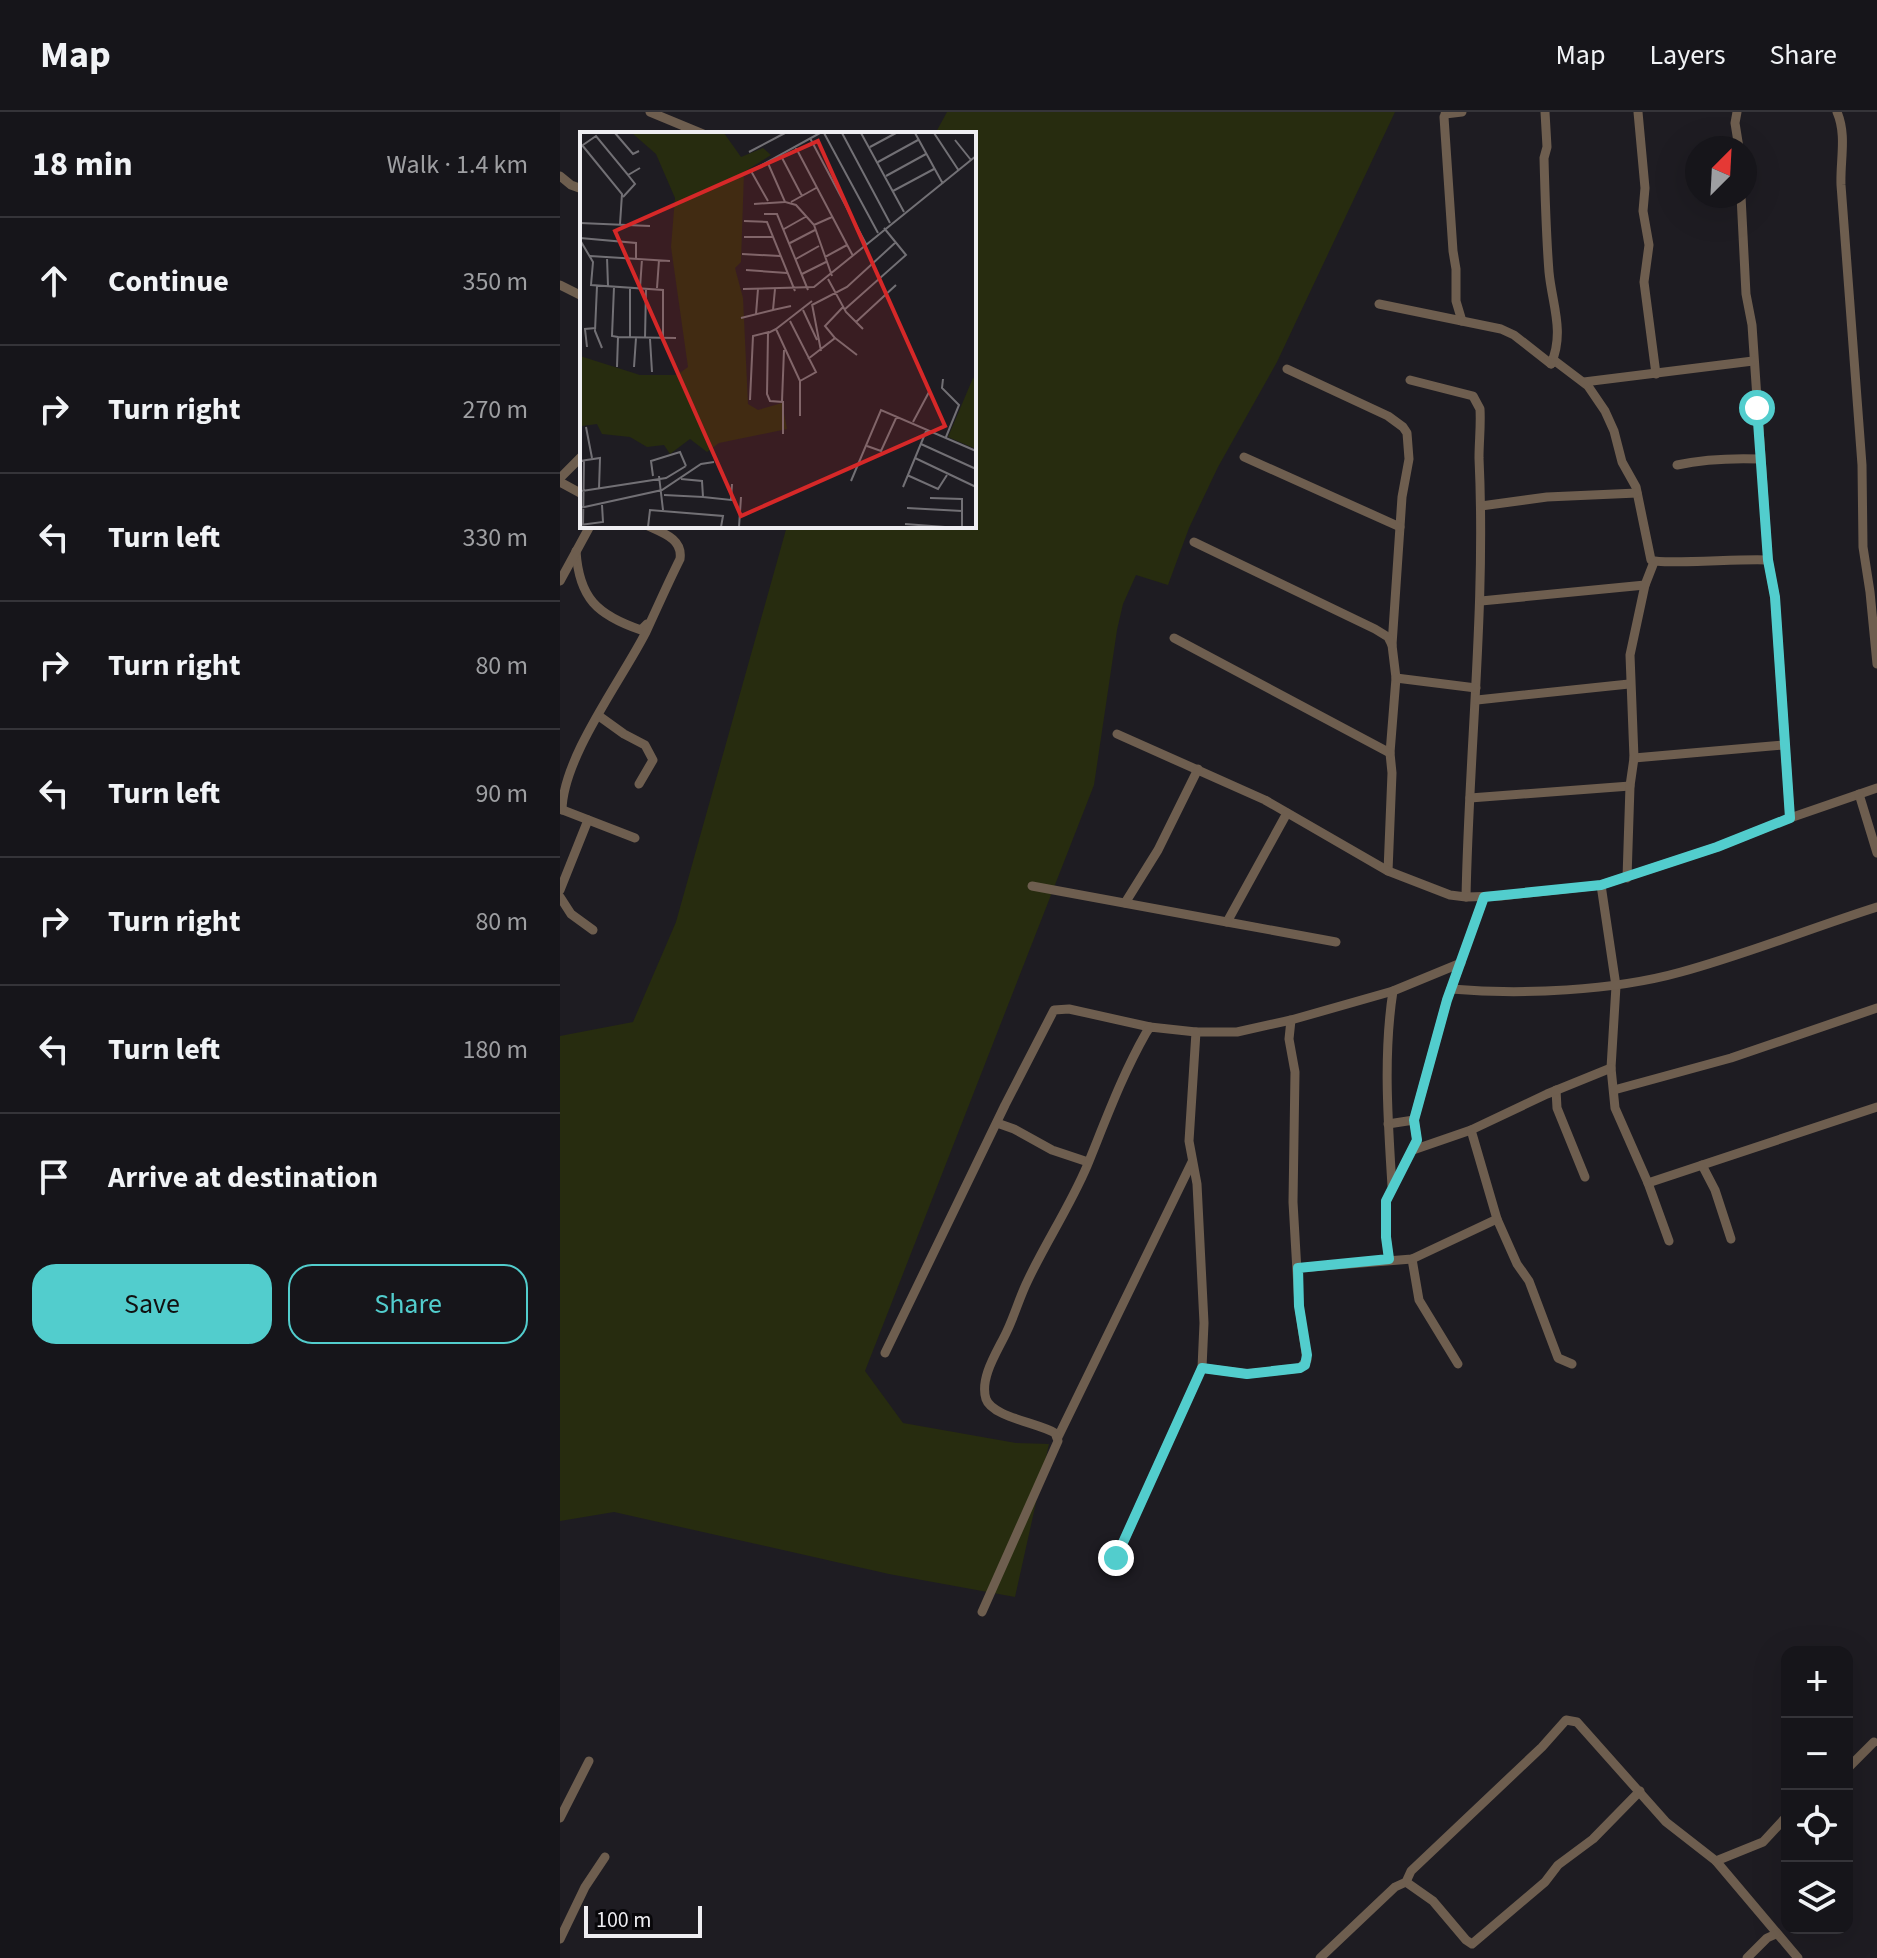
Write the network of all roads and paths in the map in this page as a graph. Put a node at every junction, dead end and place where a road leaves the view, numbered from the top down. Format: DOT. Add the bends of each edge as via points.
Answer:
graph roads {
  1 [pos="650,112"];
  2 [pos="1462,112"];
  3 [pos="1545,112"];
  4 [pos="1638,112"];
  5 [pos="1737,112"];
  6 [pos="1837,112"];
  7 [pos="698,132"];
  8 [pos="1737,136"];
  9 [pos="560,176"];
  10 [pos="580,188"];
  11 [pos="1742,208"];
  12 [pos="560,285"];
  13 [pos="580,295"];
  14 [pos="1379,304"];
  15 [pos="1462,321"];
  16 [pos="1753,361"];
  17 [pos="1551,364"];
  18 [pos="1287,369"];
  19 [pos="1656,374"];
  20 [pos="1410,380"];
  21 [pos="1584,382"];
  22 [pos="1244,457"];
  23 [pos="580,458"];
  24 [pos="1760,459"];
  25 [pos="1677,465"];
  26 [pos="560,480"];
  27 [pos="580,493"];
  28 [pos="1637,493"];
  29 [pos="1481,506"];
  30 [pos="1400,527"];
  31 [pos="589,528"];
  32 [pos="652,528"];
  33 [pos="1194,542"];
  34 [pos="576,551"];
  35 [pos="1768,560"];
  36 [pos="1654,562"];
  37 [pos="560,581"];
  38 [pos="1645,585"];
  39 [pos="1481,601"];
  40 [pos="649,622"];
  41 [pos="1174,638"];
  42 [pos="1392,645"];
  43 [pos="1877,664"];
  44 [pos="1396,678"];
  45 [pos="1629,684"];
  46 [pos="1476,688"];
  47 [pos="1477,700"];
  48 [pos="599,716"];
  49 [pos="1117,734"];
  50 [pos="1783,745"];
  51 [pos="1390,753"];
  52 [pos="1634,758"];
  53 [pos="1198,769"];
  54 [pos="639,784"];
  55 [pos="1630,786"];
  56 [pos="1877,788"];
  57 [pos="1859,794"];
  58 [pos="1470,798"];
  59 [pos="561,810"];
  60 [pos="1287,813"];
  61 [pos="1790,818"];
  62 [pos="588,820"];
  63 [pos="635,838"];
  64 [pos="1877,853"];
  65 [pos="1388,871"];
  66 [pos="1627,878"];
  67 [pos="1601,885"];
  68 [pos="1032,886"];
  69 [pos="560,890"];
  70 [pos="560,897"];
  71 [pos="1466,897"];
  72 [pos="1484,897"];
  73 [pos="1125,903"];
  74 [pos="1877,907"];
  75 [pos="1227,922"];
  76 [pos="593,930"];
  77 [pos="1336,942"];
  78 [pos="1461,963"];
  79 [pos="1616,986"];
  80 [pos="1451,989"];
  81 [pos="1393,991"];
  82 [pos="1877,1008"];
  83 [pos="1291,1020"];
  84 [pos="1150,1027"];
  85 [pos="1196,1032"];
  86 [pos="1611,1068"];
  87 [pos="1556,1090"];
  88 [pos="1614,1090"];
  89 [pos="1877,1107"];
  90 [pos="1414,1120"];
  91 [pos="997,1123"];
  92 [pos="1388,1124"];
  93 [pos="1471,1130"];
  94 [pos="1413,1150"];
  95 [pos="1088,1162"];
  96 [pos="1192,1162"];
  97 [pos="1702,1165"];
  98 [pos="1585,1177"];
  99 [pos="1648,1183"];
  100 [pos="1392,1186"];
  101 [pos="1497,1219"];
  102 [pos="1731,1239"];
  103 [pos="1669,1241"];
  104 [pos="1389,1259"];
  105 [pos="1412,1259"];
  106 [pos="1298,1268"];
  107 [pos="885,1353"];
  108 [pos="1458,1364"];
  109 [pos="1572,1364"];
  110 [pos="1202,1368"];
  111 [pos="1058,1437"];
  112 [pos="1116,1558"];
  113 [pos="982,1612"];
  114 [pos="1874,1742"];
  115 [pos="589,1761"];
  116 [pos="1853,1763"];
  117 [pos="1640,1791"];
  118 [pos="560,1818"];
  119 [pos="1781,1822"];
  120 [pos="605,1857"];
  121 [pos="1716,1861"];
  122 [pos="1406,1882"];
  123 [pos="1770,1933"];
  124 [pos="560,1939"];
  125 [pos="1320,1958"];
  126 [pos="1747,1958"];
  127 [pos="1798,1958"];
  1 -- 7 [label="street"];
  2 -- 15 [label="street" via="1444,116 1456,301"];
  3 -- 17 [label="street" via="1549,275 1559,329"];
  4 -- 19 [label="street" via="1649,245 1644,282"];
  5 -- 8 [label="street"];
  6 -- 43 [label="street" via="1844,126 1840,170 1863,547"];
  9 -- 10 [label="street"];
  11 -- 16 [label="street"];
  12 -- 13 [label="street"];
  14 -- 15 [label="street"];
  15 -- 17 [label="street" via="1514,335"];
  16 -- 19 [label="street"];
  16 -- 24 [label="street"];
  17 -- 21 [label="street" via="1555,361"];
  18 -- 30 [label="street" via="1403,427 1409,459"];
  19 -- 21 [label="street"];
  20 -- 29 [label="street" via="1477,400"];
  21 -- 28 [label="street" via="1605,411"];
  22 -- 30 [label="street"];
  23 -- 26 [label="street"];
  24 -- 25 [label="street"];
  24 -- 35 [label="street"];
  26 -- 27 [label="street"];
  28 -- 29 [label="street"];
  28 -- 36 [label="street"];
  29 -- 39 [label="street"];
  30 -- 42 [label="street"];
  31 -- 34 [label="street"];
  32 -- 40 [label="street" via="671,537 681,553"];
  33 -- 42 [label="street" via="1375,629"];
  34 -- 37 [label="street"];
  34 -- 40 [label="street" via="580,583 593,603 641,630"];
  35 -- 36 [label="street"];
  35 -- 50 [label="street"];
  36 -- 38 [label="street"];
  38 -- 39 [label="street"];
  38 -- 45 [label="street"];
  39 -- 46 [label="street"];
  40 -- 48 [label="street"];
  41 -- 51 [label="street"];
  42 -- 44 [label="street"];
  44 -- 46 [label="street"];
  44 -- 51 [label="street"];
  45 -- 47 [label="street"];
  45 -- 52 [label="street"];
  46 -- 47 [label="street"];
  47 -- 58 [label="street"];
  48 -- 54 [label="street" via="647,747 653,760"];
  48 -- 59 [label="street" via="569,776"];
  49 -- 53 [label="street"];
  50 -- 52 [label="street"];
  50 -- 61 [label="street"];
  51 -- 65 [label="street"];
  52 -- 55 [label="street"];
  53 -- 60 [label="street"];
  53 -- 73 [label="street"];
  55 -- 58 [label="street"];
  55 -- 66 [label="street"];
  56 -- 57 [label="street"];
  57 -- 61 [label="street"];
  57 -- 64 [label="street"];
  58 -- 71 [label="street"];
  59 -- 62 [label="street"];
  60 -- 65 [label="street"];
  60 -- 75 [label="street"];
  61 -- 66 [label="street"];
  62 -- 63 [label="street"];
  62 -- 69 [label="street"];
  65 -- 71 [label="street"];
  66 -- 67 [label="street"];
  67 -- 72 [label="street"];
  67 -- 79 [label="street"];
  68 -- 73 [label="street"];
  70 -- 76 [label="street" via="571,914"];
  71 -- 72 [label="street"];
  72 -- 78 [label="street"];
  73 -- 75 [label="street"];
  74 -- 79 [label="street" via="1680,973"];
  75 -- 77 [label="street"];
  78 -- 80 [label="street"];
  78 -- 81 [label="street"];
  79 -- 80 [label="street" via="1498,993"];
  79 -- 86 [label="street"];
  80 -- 90 [label="street"];
  81 -- 83 [label="street"];
  81 -- 92 [label="street"];
  82 -- 88 [label="street" via="1731,1058"];
  83 -- 85 [label="street" via="1237,1032"];
  83 -- 106 [label="street"];
  84 -- 85 [label="street"];
  84 -- 91 [label="street" via="1054,1010"];
  84 -- 95 [label="street"];
  85 -- 96 [label="street"];
  86 -- 87 [label="street"];
  86 -- 88 [label="street"];
  87 -- 93 [label="street"];
  87 -- 98 [label="street" via="1557,1108"];
  88 -- 99 [label="street" via="1615,1108"];
  89 -- 97 [label="street"];
  90 -- 92 [label="street"];
  90 -- 94 [label="street"];
  91 -- 95 [label="street"];
  91 -- 107 [label="street"];
  92 -- 100 [label="street"];
  93 -- 94 [label="street"];
  93 -- 101 [label="street"];
  94 -- 100 [label="street"];
  95 -- 111 [label="street" via="1026,1283 986,1385 986,1401 995,1409 1048,1428"];
  96 -- 110 [label="street" via="1204,1323"];
  96 -- 111 [label="street"];
  97 -- 99 [label="street"];
  97 -- 102 [label="street"];
  99 -- 103 [label="street"];
  100 -- 104 [label="street" via="1386,1201"];
  101 -- 105 [label="street"];
  101 -- 109 [label="street" via="1529,1281 1558,1358"];
  104 -- 105 [label="street"];
  104 -- 106 [label="street"];
  105 -- 108 [label="street" via="1419,1300"];
  106 -- 110 [label="street" via="1305,1365 1247,1374"];
  110 -- 112 [label="street"];
  111 -- 113 [label="street"];
  114 -- 116 [label="street"];
  115 -- 118 [label="street"];
  117 -- 121 [label="street" via="1681,1836"];
  117 -- 122 [label="street" via="1472,1944 1433,1901"];
  117 -- 122 [label="street" via="1577,1722 1566,1720 1411,1871"];
  119 -- 121 [label="street" via="1763,1842"];
  120 -- 124 [label="street"];
  121 -- 123 [label="street"];
  122 -- 125 [label="street"];
  123 -- 126 [label="street"];
  123 -- 127 [label="street"];
}
